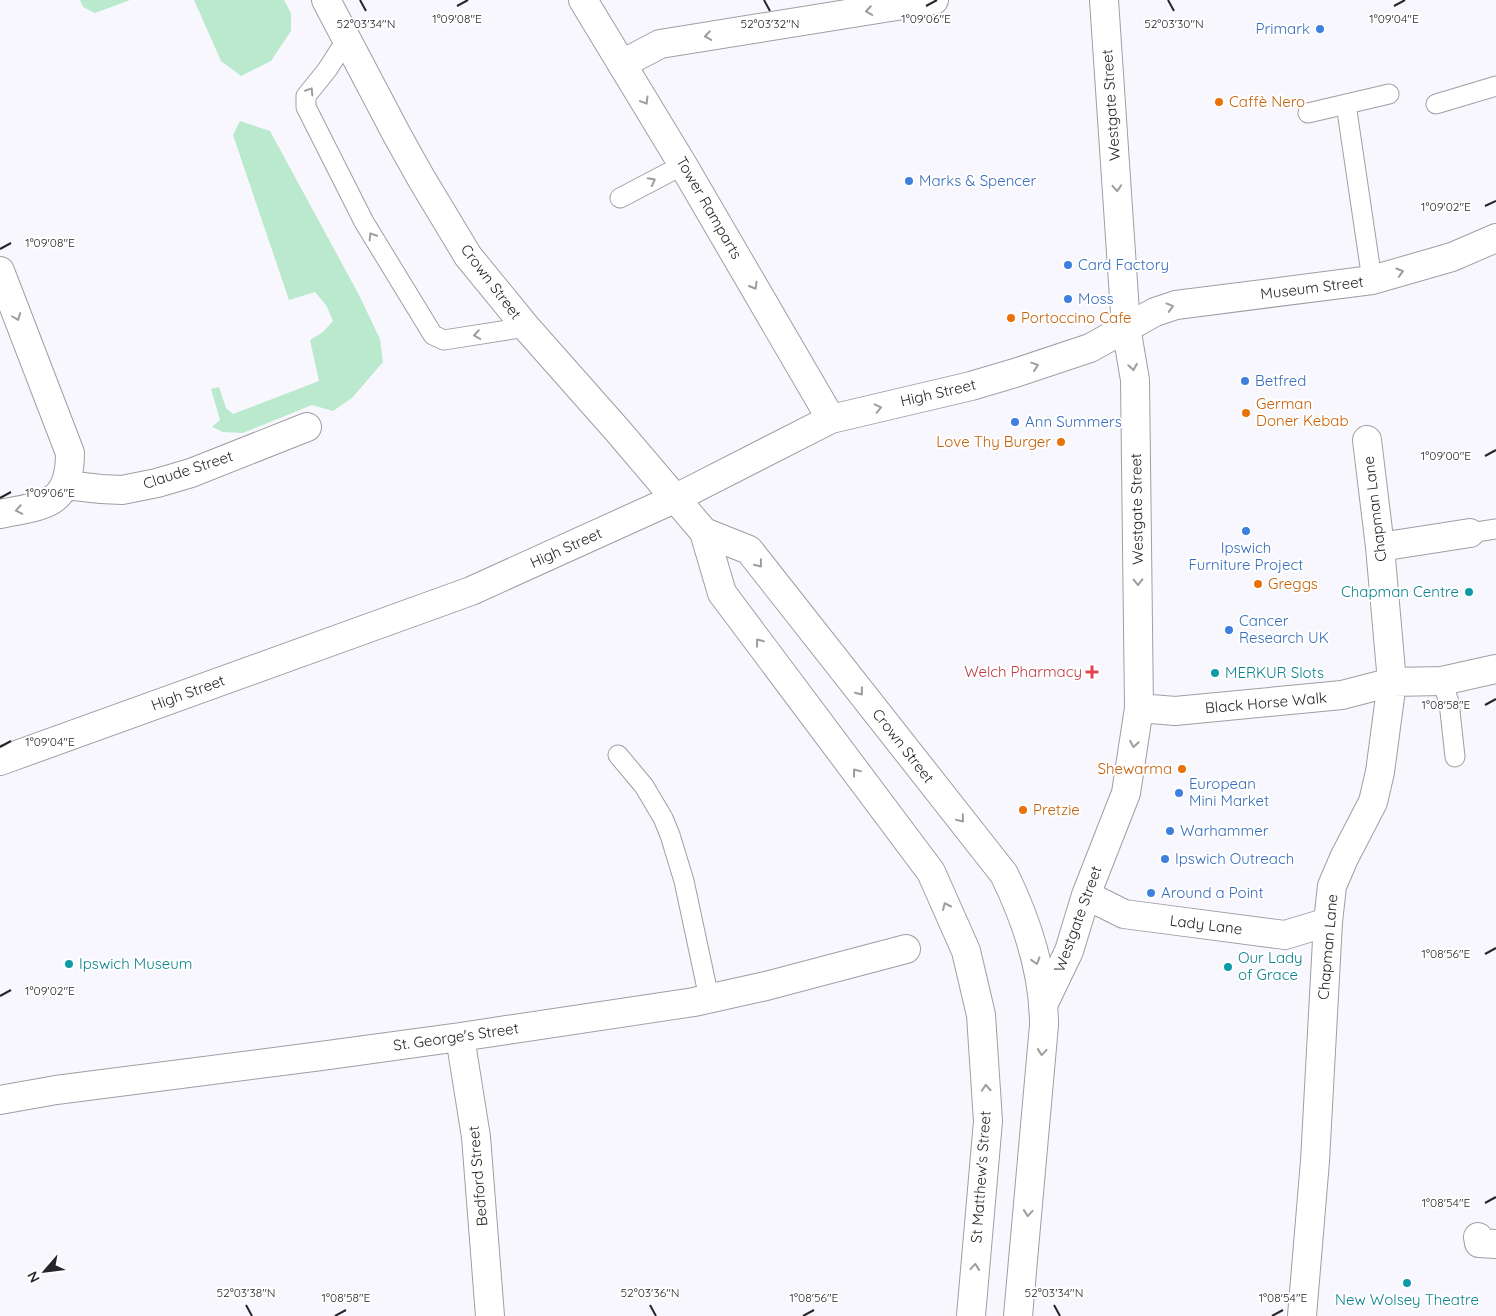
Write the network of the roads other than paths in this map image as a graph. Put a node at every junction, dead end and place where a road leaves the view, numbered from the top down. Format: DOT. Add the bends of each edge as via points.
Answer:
graph roads {
  1 [pos="326,0"];
  2 [pos="583,0"];
  3 [pos="934,0"];
  4 [pos="1104,0"];
  5 [pos="347,39"];
  6 [pos="622,64"];
  7 [pos="1496,86"];
  8 [pos="1388,94"];
  9 [pos="1346,104"];
  10 [pos="1436,104"];
  11 [pos="1308,113"];
  12 [pos="683,164"];
  13 [pos="620,198"];
  14 [pos="1496,238"];
  15 [pos="0,271"];
  16 [pos="1372,280"];
  17 [pos="526,327"];
  18 [pos="1126,327"];
  19 [pos="831,419"];
  20 [pos="307,427"];
  21 [pos="1367,440"];
  22 [pos="65,485"];
  23 [pos="674,498"];
  24 [pos="0,514"];
  25 [pos="1483,531"];
  26 [pos="704,532"];
  27 [pos="1380,547"];
  28 [pos="1496,669"];
  29 [pos="1442,681"];
  30 [pos="1392,682"];
  31 [pos="1140,708"];
  32 [pos="618,755"];
  33 [pos="1455,757"];
  34 [pos="0,761"];
  35 [pos="1086,895"];
  36 [pos="1328,922"];
  37 [pos="906,949"];
  38 [pos="966,951"];
  39 [pos="709,998"];
  40 [pos="1044,1003"];
  41 [pos="460,1037"];
  42 [pos="0,1100"];
  43 [pos="490,1316"];
  44 [pos="971,1316"];
  45 [pos="1018,1316"];
  46 [pos="1302,1316"];
  1 -- 5 [label="street, Crown Street"];
  2 -- 6 [label="street, Tower Ramparts"];
  3 -- 6 [label="street, one-way" via="660,44"];
  4 -- 18 [label="street, Westgate Street, one-way"];
  5 -- 17 [label="street, Crown Street" via="397,136 468,256"];
  17 -- 5 [label="lane, one-way" via="444,340 433,335 364,222 306,107 306,96"];
  6 -- 12 [label="street, Tower Ramparts, one-way"];
  7 -- 10 [label="lane"];
  8 -- 9 [label="lane"];
  9 -- 11 [label="lane"];
  9 -- 16 [label="lane"];
  13 -- 12 [label="lane, one-way"];
  12 -- 19 [label="street, Tower Ramparts, one-way"];
  16 -- 14 [label="street, Museum Street, one-way" via="1452,257"];
  15 -- 22 [label="street, one-way" via="70,453"];
  18 -- 16 [label="street, Museum Street, one-way" via="1176,305"];
  17 -- 23 [label="street, Crown Street"];
  19 -- 18 [label="street, High Street, one-way" via="1015,373 1090,348"];
  18 -- 31 [label="street, Westgate Street, one-way" via="1135,380"];
  19 -- 23 [label="street, High Street"];
  20 -- 22 [label="street, Claude Street" via="157,483 122,490"];
  21 -- 27 [label="street, Chapman Lane"];
  22 -- 24 [label="street, one-way" via="59,495 44,505"];
  23 -- 26 [label="street, Crown Street"];
  23 -- 34 [label="street, High Street" via="471,591"];
  25 -- 27 [label="street"];
  38 -- 26 [label="street, Crown Street, one-way" via="928,866 722,593"];
  26 -- 40 [label="street, Crown Street, one-way" via="749,550 1004,874 1019,904 1039,968"];
  27 -- 30 [label="street, Chapman Lane"];
  28 -- 29 [label="street, Black Horse Walk"];
  29 -- 30 [label="street, Black Horse Walk"];
  29 -- 33 [label="lane" via="1449,702"];
  30 -- 31 [label="street, Black Horse Walk" via="1342,696 1175,711"];
  30 -- 36 [label="street, Chapman Lane" via="1373,802 1332,886"];
  31 -- 35 [label="street, Westgate Street, one-way" via="1126,793"];
  32 -- 39 [label="lane" via="644,786 670,834 684,881"];
  35 -- 36 [label="street, Lady Lane" via="1124,914 1285,935"];
  35 -- 40 [label="street, Westgate Street" via="1069,951"];
  36 -- 46 [label="street, Chapman Lane" via="1315,1161"];
  37 -- 39 [label="street, St. George's Street"];
  44 -- 38 [label="street, St Matthew's Street, one-way" via="988,1121 981,1015"];
  39 -- 41 [label="street, St. George's Street"];
  40 -- 45 [label="street, one-way"];
  41 -- 42 [label="street, St. George's Street"];
  41 -- 43 [label="street, Bedford Street" via="476,1137"];
}
